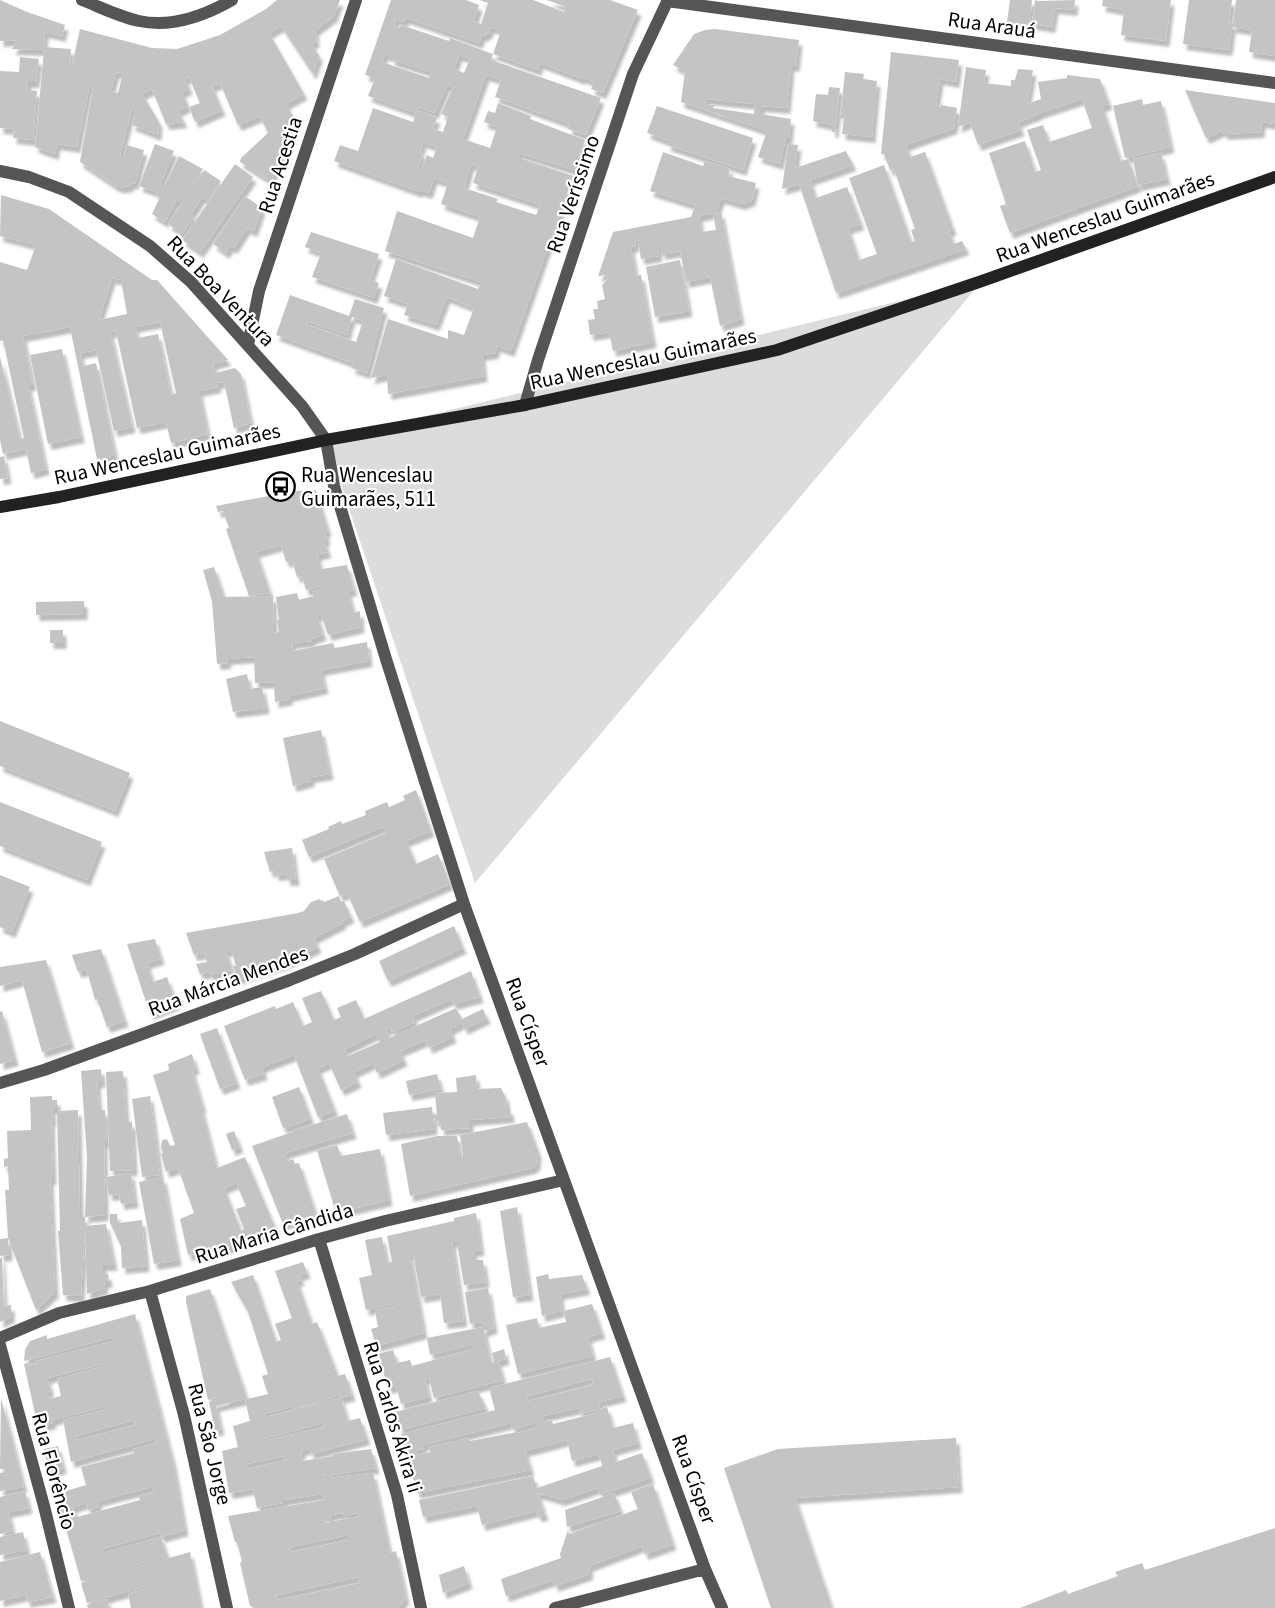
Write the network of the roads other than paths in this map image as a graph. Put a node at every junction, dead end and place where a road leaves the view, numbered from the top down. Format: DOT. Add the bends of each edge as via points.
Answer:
graph roads {
  1 [pos="82,0"];
  2 [pos="232,0"];
  3 [pos="356,0"];
  4 [pos="668,0"];
  5 [pos="1275,83"];
  6 [pos="0,171"];
  7 [pos="1275,177"];
  8 [pos="248,345"];
  9 [pos="525,405"];
  10 [pos="326,440"];
  11 [pos="0,507"];
  12 [pos="464,904"];
  13 [pos="0,1083"];
  14 [pos="564,1180"];
  15 [pos="319,1239"];
  16 [pos="150,1291"];
  17 [pos="0,1338"];
  18 [pos="0,1345"];
  19 [pos="705,1569"];
  20 [pos="69,1608"];
  21 [pos="227,1608"];
  22 [pos="421,1608"];
  23 [pos="555,1608"];
  24 [pos="722,1608"];
  1 -- 2 [label="street" via="139,21 175,22 209,13"];
  3 -- 8 [label="street, Rua Acestia" via="259,291"];
  4 -- 5 [label="street, Rua Arauá"];
  4 -- 9 [label="street, Rua Veríssimo" via="633,74"];
  6 -- 8 [label="street, Rua Boa Ventura" via="69,192 102,212 191,282"];
  7 -- 9 [label="street, Rua Wenceslau Guimarães" via="777,350"];
  8 -- 10 [label="street, Rua Boa Ventura" via="302,406"];
  9 -- 10 [label="street, Rua Wenceslau Guimarães"];
  10 -- 11 [label="street, Rua Wenceslau Guimarães"];
  10 -- 12 [label="street, Rua Císper" via="334,486"];
  12 -- 13 [label="street, Rua Márcia Mendes" via="290,980"];
  12 -- 14 [label="street, Rua Císper"];
  14 -- 15 [label="street, Rua Maria Cândida"];
  14 -- 19 [label="street, Rua Císper"];
  15 -- 16 [label="street, Rua Maria Cândida"];
  15 -- 22 [label="street, Rua Carlos Akira Ii" via="397,1495"];
  16 -- 17 [label="street, Rua Maria Cândida" via="59,1313"];
  16 -- 21 [label="street, Rua São Jorge" via="184,1415"];
  18 -- 20 [label="street, Rua Florêncio"];
  19 -- 23 [label="street"];
  19 -- 24 [label="street, Rua Císper"];
}
